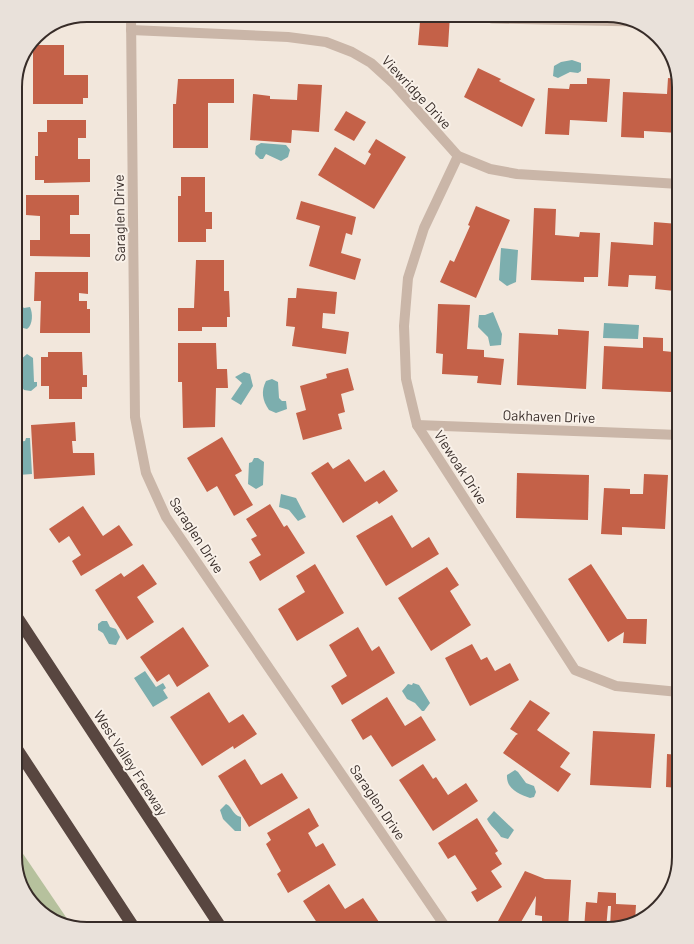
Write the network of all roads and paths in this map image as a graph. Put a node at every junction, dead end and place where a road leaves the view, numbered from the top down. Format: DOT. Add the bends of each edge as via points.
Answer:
graph roads {
  1 [pos="131,22"];
  2 [pos="131,30"];
  3 [pos="458,156"];
  4 [pos="672,184"];
  5 [pos="417,425"];
  6 [pos="672,435"];
  7 [pos="22,625"];
  8 [pos="672,691"];
  9 [pos="22,757"];
  10 [pos="130,922"];
  11 [pos="217,922"];
  12 [pos="442,922"];
  1 -- 2 [label="street, Saraglen Drive"];
  2 -- 3 [label="street, Viewridge Drive" via="288,37 326,42 352,52 371,63 393,83"];
  2 -- 12 [label="street, Saraglen Drive" via="135,417 146,473 166,517"];
  3 -- 4 [label="street, Viewridge Drive" via="490,169 517,174"];
  3 -- 5 [label="street, Viewoak Drive" via="424,228 408,278 404,326 406,379"];
  5 -- 6 [label="street, Oakhaven Drive"];
  5 -- 8 [label="street, Viewoak Drive" via="575,670 616,686"];
  7 -- 11 [label="highway, West Valley Freeway"];
  9 -- 10 [label="highway"];
}
